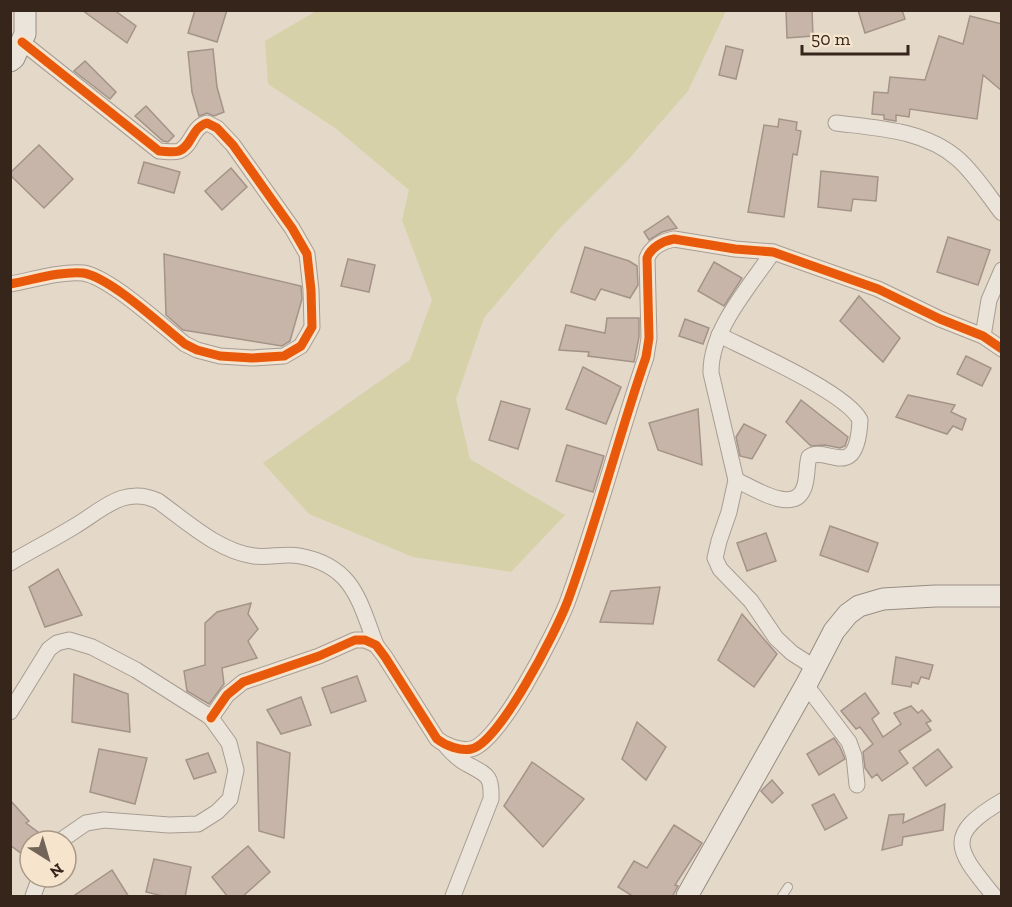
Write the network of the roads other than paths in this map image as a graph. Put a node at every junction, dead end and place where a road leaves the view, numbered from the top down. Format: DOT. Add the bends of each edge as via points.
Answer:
graph roads {
  1 [pos="25,10"];
  2 [pos="22,42"];
  3 [pos="10,61"];
  4 [pos="836,123"];
  5 [pos="1002,213"];
  6 [pos="773,252"];
  7 [pos="1002,270"];
  8 [pos="10,284"];
  9 [pos="719,335"];
  10 [pos="983,336"];
  11 [pos="1002,349"];
  12 [pos="736,480"];
  13 [pos="10,563"];
  14 [pos="1002,596"];
  15 [pos="376,645"];
  16 [pos="810,676"];
  17 [pos="10,712"];
  18 [pos="211,718"];
  19 [pos="443,744"];
  20 [pos="857,785"];
  21 [pos="1002,801"];
  22 [pos="77,829"];
  23 [pos="788,887"];
  24 [pos="453,897"];
  25 [pos="687,897"];
  26 [pos="782,897"];
  27 [pos="994,897"];
  1 -- 2 [label="street"];
  2 -- 3 [label="street"];
  2 -- 8 [label="street" via="159,151 177,152 186,147 199,125 207,123 217,128 233,145 307,254 312,327 301,346 284,356 220,356 185,344 120,292 87,274"];
  4 -- 5 [label="street" via="889,129 932,142 958,159"];
  6 -- 9 [label="street"];
  6 -- 10 [label="street" via="878,289"];
  6 -- 19 [label="street" via="674,239 649,253 646,357 566,604 544,652 496,729 472,749"];
  7 -- 10 [label="street" via="989,300"];
  9 -- 12 [label="street" via="711,373"];
  9 -- 12 [label="street" via="818,386 850,407 860,420 852,453 844,459 818,454 809,457 804,488 794,499 782,500"];
  10 -- 11 [label="street"];
  12 -- 16 [label="street" via="715,558 720,569 751,601 776,638"];
  13 -- 15 [label="street" via="109,503 147,496 225,547 253,556 298,556 337,569 358,600"];
  14 -- 16 [label="street" via="883,599 859,606 834,631"];
  15 -- 18 [label="street" via="355,640 243,682 227,694"];
  15 -- 19 [label="street"];
  16 -- 20 [label="street" via="849,742"];
  16 -- 25 [label="street"];
  17 -- 18 [label="street" via="49,649 69,640 92,647 136,670"];
  18 -- 22 [label="street" via="229,743 236,770 230,799 217,812 198,824 104,820"];
  19 -- 24 [label="street" via="489,777 492,787 491,799"];
  21 -- 27 [label="street" via="967,827 962,837 961,850"];
  23 -- 26 [label="lane"];
}
